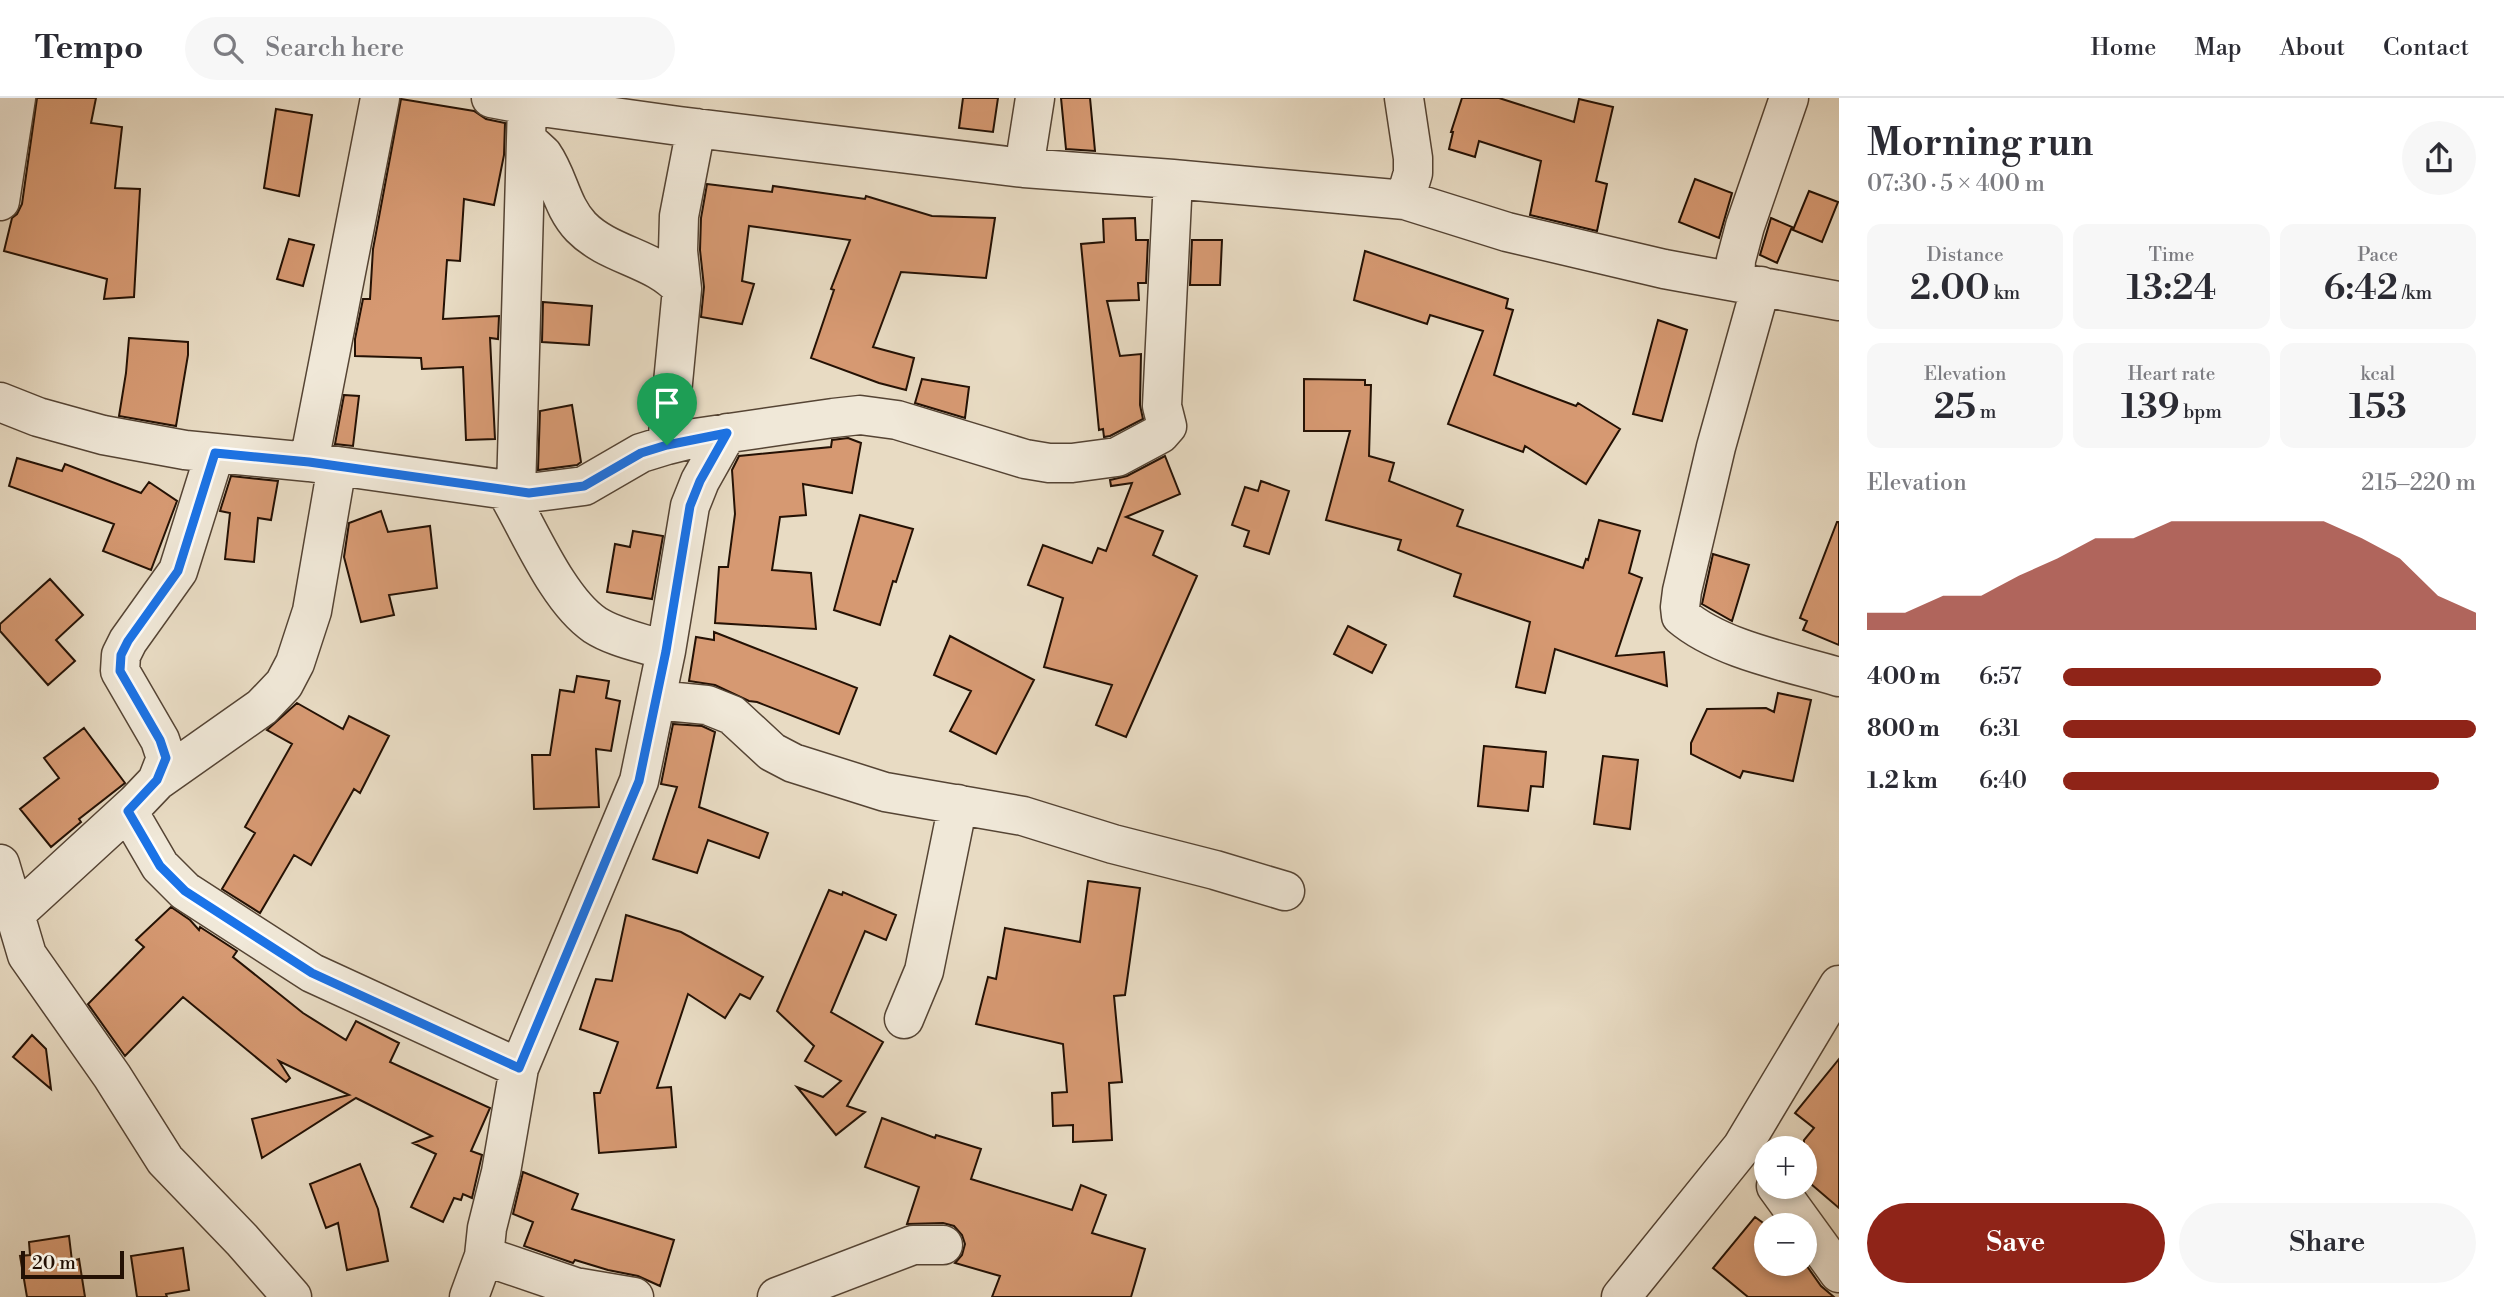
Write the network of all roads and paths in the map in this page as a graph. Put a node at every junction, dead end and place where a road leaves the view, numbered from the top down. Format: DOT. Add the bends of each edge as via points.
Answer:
graph roads {
  1 [pos="16,98"];
  2 [pos="380,98"];
  3 [pos="1035,98"];
  4 [pos="1404,98"];
  5 [pos="1789,98"];
  6 [pos="515,115"];
  7 [pos="691,117"];
  8 [pos="1024,168"];
  9 [pos="1173,178"];
  10 [pos="1405,200"];
  11 [pos="0,201"];
  12 [pos="1748,283"];
  13 [pos="682,289"];
  14 [pos="1839,301"];
  15 [pos="0,402"];
  16 [pos="727,433"];
  17 [pos="667,445"];
  18 [pos="215,453"];
  19 [pos="323,464"];
  20 [pos="510,490"];
  21 [pos="666,651"];
  22 [pos="1839,677"];
  23 [pos="656,701"];
  24 [pos="157,780"];
  25 [pos="958,804"];
  26 [pos="128,811"];
  27 [pos="0,864"];
  28 [pos="1285,891"];
  29 [pos="15,914"];
  30 [pos="1839,985"];
  31 [pos="904,1019"];
  32 [pos="519,1068"];
  33 [pos="1765,1136"];
  34 [pos="1754,1159"];
  35 [pos="1785,1199"];
  36 [pos="943,1245"];
  37 [pos="484,1256"];
  38 [pos="1839,1273"];
  39 [pos="292,1297"];
  40 [pos="469,1297"];
  41 [pos="634,1297"];
  42 [pos="777,1297"];
  43 [pos="1621,1297"];
  1 -- 11 [label="street"];
  2 -- 19 [label="street"];
  3 -- 8 [label="street"];
  4 -- 10 [label="street" via="1413,158"];
  5 -- 12 [label="street" via="1736,260"];
  6 -- 7 [label="street"];
  6 -- 13 [label="street" via="542,155 564,204 583,229 671,275"];
  6 -- 20 [label="street"];
  7 -- 8 [label="street"];
  7 -- 13 [label="street" via="679,216"];
  8 -- 9 [label="street"];
  9 -- 10 [label="street"];
  9 -- 16 [label="street" via="1162,407 1167,426 1160,434 1117,457 1049,463 897,420 860,415"];
  10 -- 12 [label="street" via="1507,232 1664,269"];
  12 -- 14 [label="street"];
  12 -- 22 [label="street" via="1682,591 1681,616 1697,629 1752,652"];
  13 -- 17 [label="street"];
  15 -- 18 [label="street" via="103,435"];
  16 -- 17 [label="street"];
  16 -- 21 [label="street" via="690,506"];
  17 -- 20 [label="street" via="641,453 584,486 529,493"];
  18 -- 19 [label="street"];
  18 -- 24 [label="street" via="178,571 121,655 120,671 166,758"];
  19 -- 20 [label="street"];
  19 -- 24 [label="street" via="312,611 284,684 262,707"];
  20 -- 21 [label="street" via="548,566 580,613 597,626"];
  21 -- 23 [label="street"];
  23 -- 25 [label="street" via="707,705 732,715 772,752 793,763 885,792"];
  23 -- 32 [label="street" via="639,781"];
  24 -- 26 [label="street"];
  25 -- 28 [label="street" via="1023,816"];
  25 -- 31 [label="street" via="924,971"];
  26 -- 29 [label="street"];
  26 -- 32 [label="street" via="160,866 185,891 312,973"];
  27 -- 29 [label="street"];
  29 -- 39 [label="street" via="27,955 165,1160"];
  30 -- 33 [label="street"];
  32 -- 37 [label="street"];
  34 -- 43 [label="street"];
  35 -- 38 [label="street"];
  36 -- 42 [label="street" via="913,1245"];
  37 -- 40 [label="street"];
  37 -- 41 [label="street" via="575,1287"];
}
